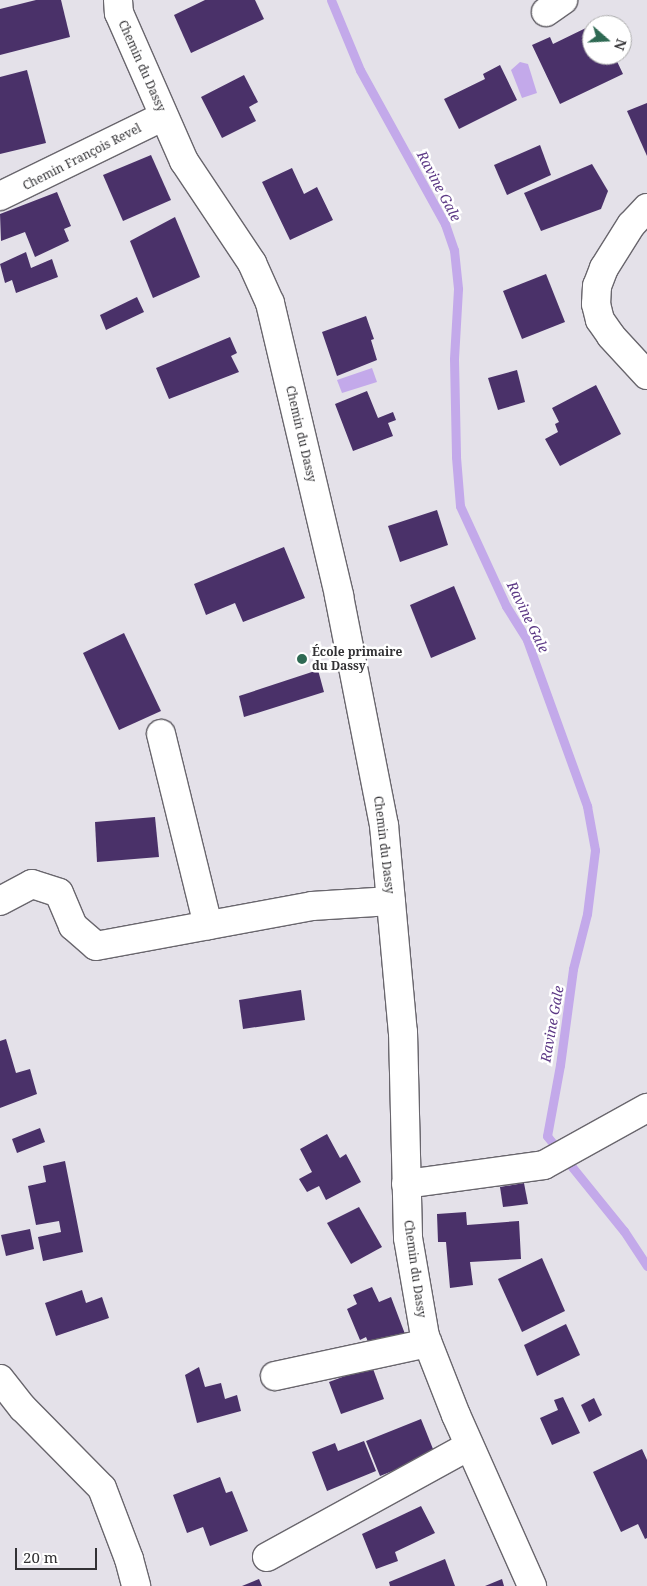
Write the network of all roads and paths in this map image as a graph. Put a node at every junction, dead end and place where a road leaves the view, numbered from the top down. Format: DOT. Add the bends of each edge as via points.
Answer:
graph roads {
  1 [pos="118,0"];
  2 [pos="164,116"];
  3 [pos="0,196"];
  4 [pos="647,208"];
  5 [pos="647,375"];
  6 [pos="161,734"];
  7 [pos="0,901"];
  8 [pos="391,901"];
  9 [pos="208,925"];
  10 [pos="647,1108"];
  11 [pos="406,1184"];
  12 [pos="427,1343"];
  13 [pos="275,1376"];
  14 [pos="0,1379"];
  15 [pos="469,1446"];
  16 [pos="267,1557"];
  17 [pos="136,1586"];
  18 [pos="532,1586"];
  1 -- 2 [label="street, Chemin du Dassy" via="119,13"];
  2 -- 3 [label="street, Chemin François Revel"];
  2 -- 8 [label="street, Chemin du Dassy" via="184,161 252,263 270,303 339,596 384,825"];
  4 -- 5 [label="street" via="631,225 604,268 597,286 596,304 600,320 611,336"];
  6 -- 9 [label="street"];
  7 -- 9 [label="street, Chemin du Dassy" via="32,884 59,893 73,926 96,946"];
  8 -- 9 [label="street, Chemin du Dassy" via="312,906"];
  8 -- 11 [label="street, Chemin du Dassy" via="403,1032"];
  10 -- 11 [label="street" via="544,1165"];
  11 -- 12 [label="street, Chemin du Dassy" via="408,1238"];
  12 -- 13 [label="street"];
  12 -- 15 [label="street, Chemin du Dassy"];
  14 -- 17 [label="street" via="23,1408 102,1488"];
  15 -- 16 [label="street"];
  15 -- 18 [label="street, Chemin du Dassy"];
}
